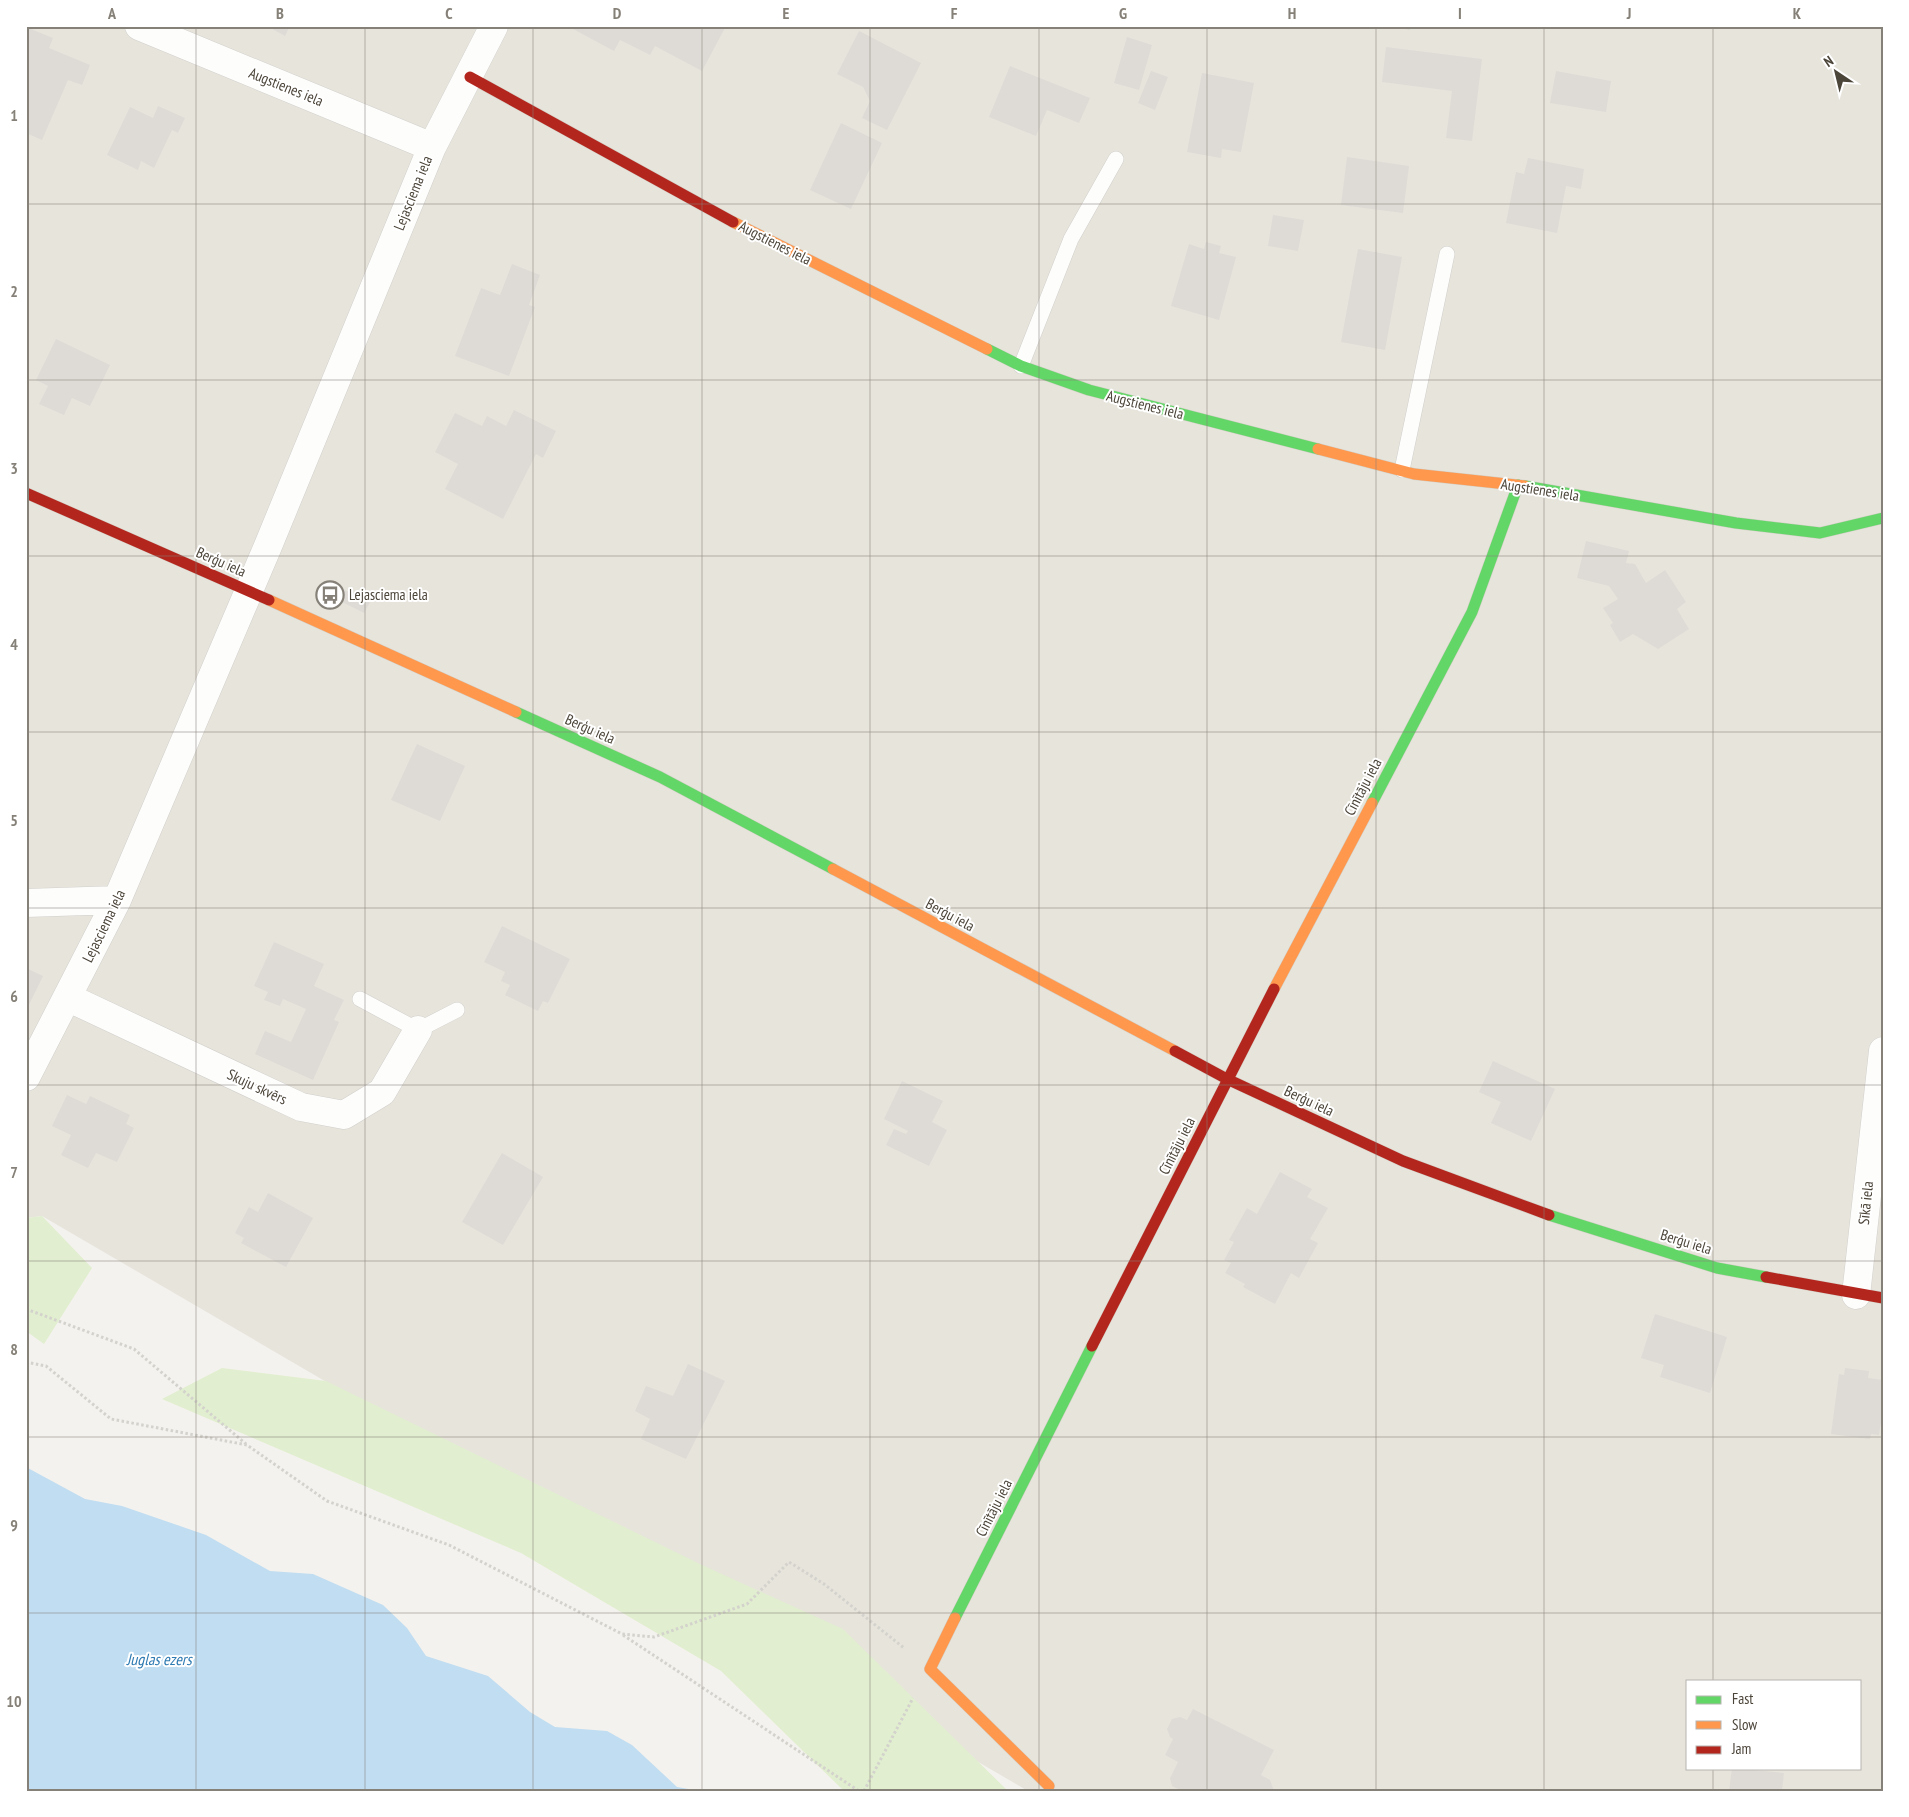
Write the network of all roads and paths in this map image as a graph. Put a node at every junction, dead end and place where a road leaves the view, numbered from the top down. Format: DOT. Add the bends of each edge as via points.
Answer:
graph roads {
  1 [pos="139,26"];
  2 [pos="494,26"];
  3 [pos="470,77"];
  4 [pos="432,147"];
  5 [pos="1116,159"];
  6 [pos="1447,254"];
  7 [pos="1021,366"];
  8 [pos="1402,470"];
  9 [pos="1518,486"];
  10 [pos="26,493"];
  11 [pos="1883,518"];
  12 [pos="249,591"];
  13 [pos="117,900"];
  14 [pos="26,902"];
  15 [pos="69,998"];
  16 [pos="360,998"];
  17 [pos="457,1010"];
  18 [pos="418,1030"];
  19 [pos="1883,1051"];
  20 [pos="26,1077"];
  21 [pos="1227,1079"];
  22 [pos="1856,1295"];
  23 [pos="1883,1298"];
  24 [pos="26,1309"];
  25 [pos="26,1362"];
  26 [pos="247,1445"];
  27 [pos="622,1634"];
  28 [pos="930,1669"];
  29 [pos="901,1720"];
  30 [pos="1049,1786"];
  31 [pos="859,1791"];
  32 [pos="864,1791"];
  1 -- 4 [label="street, Augstienes iela"];
  2 -- 3 [label="street, Lejasciema iela"];
  3 -- 4 [label="street, Lejasciema iela"];
  3 -- 7 [label="street, Augstienes iela" via="694,202"];
  4 -- 12 [label="street, Lejasciema iela"];
  5 -- 7 [label="lane" via="1071,239"];
  6 -- 8 [label="lane"];
  7 -- 8 [label="street, Augstienes iela" via="1089,390"];
  8 -- 9 [label="street, Augstienes iela"];
  9 -- 11 [label="street, Augstienes iela" via="1736,523 1820,532"];
  9 -- 21 [label="street, Cīnītāju iela" via="1472,612"];
  10 -- 12 [label="street, Berģu iela"];
  12 -- 13 [label="street, Lejasciema iela"];
  12 -- 21 [label="street, Berģu iela" via="660,777"];
  13 -- 14 [label="street"];
  13 -- 15 [label="street, Lejasciema iela"];
  15 -- 18 [label="street, Skuju skvērs" via="300,1107 344,1115 382,1092"];
  15 -- 20 [label="street, Lejasciema iela"];
  16 -- 18 [label="lane"];
  17 -- 18 [label="lane"];
  19 -- 22 [label="street, Sīkā iela"];
  21 -- 22 [label="street, Berģu iela" via="1403,1161 1577,1226 1717,1268"];
  21 -- 28 [label="street, Cīnītāju iela"];
  22 -- 23 [label="street, Berģu iela"];
  24 -- 26 [label="path" via="134,1349"];
  25 -- 26 [label="path" via="46,1366 111,1419"];
  26 -- 27 [label="path" via="327,1501 449,1545"];
  27 -- 28 [label="path" via="654,1637 747,1604 788,1562 824,1584"];
  27 -- 31 [label="path"];
  28 -- 30 [label="street"];
  29 -- 32 [label="path"];
}
